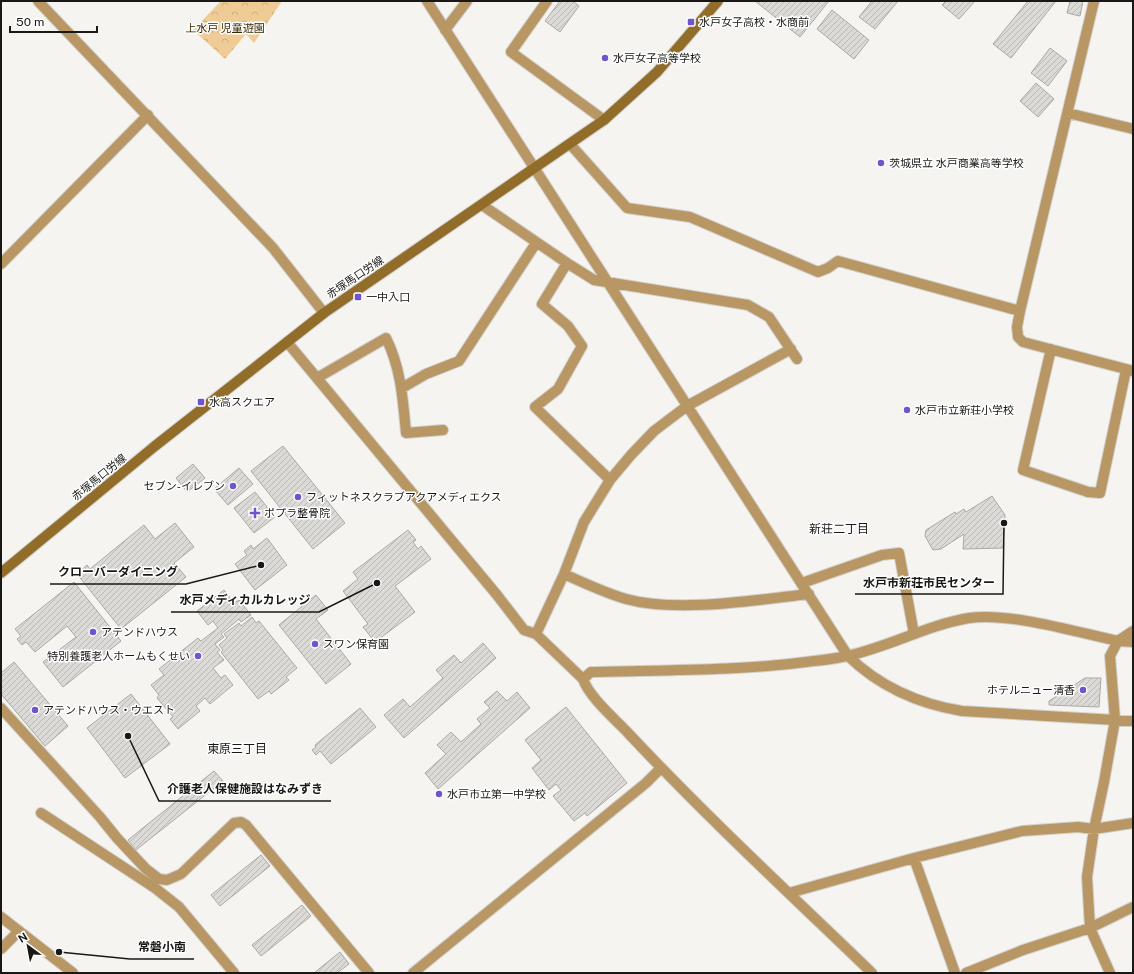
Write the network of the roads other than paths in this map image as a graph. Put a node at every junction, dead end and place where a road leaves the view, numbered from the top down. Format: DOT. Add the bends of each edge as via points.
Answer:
graph roads {
  1 [pos="38,1"];
  2 [pos="426,1"];
  3 [pos="467,1"];
  4 [pos="547,1"];
  5 [pos="718,1"];
  6 [pos="1094,1"];
  7 [pos="445,30"];
  8 [pos="1068,113"];
  9 [pos="148,115"];
  10 [pos="604,120"];
  11 [pos="1133,129"];
  12 [pos="570,144"];
  13 [pos="534,168"];
  14 [pos="482,204"];
  15 [pos="536,242"];
  16 [pos="566,263"];
  17 [pos="1,264"];
  18 [pos="607,281"];
  19 [pos="1020,311"];
  20 [pos="324,313"];
  21 [pos="287,342"];
  22 [pos="791,349"];
  23 [pos="1052,349"];
  24 [pos="797,359"];
  25 [pos="1129,371"];
  26 [pos="317,378"];
  27 [pos="402,388"];
  28 [pos="687,406"];
  29 [pos="443,430"];
  30 [pos="610,480"];
  31 [pos="1,573"];
  32 [pos="564,574"];
  33 [pos="802,583"];
  34 [pos="809,594"];
  35 [pos="1133,631"];
  36 [pos="536,634"];
  37 [pos="914,634"];
  38 [pos="1118,641"];
  39 [pos="1133,642"];
  40 [pos="848,656"];
  41 [pos="583,679"];
  42 [pos="1,708"];
  43 [pos="1115,720"];
  44 [pos="1133,721"];
  45 [pos="661,768"];
  46 [pos="41,813"];
  47 [pos="1133,823"];
  48 [pos="1094,828"];
  49 [pos="914,858"];
  50 [pos="789,893"];
  51 [pos="1133,907"];
  52 [pos="1,917"];
  53 [pos="1090,928"];
  54 [pos="19,931"];
  55 [pos="1,949"];
  56 [pos="71,972"];
  57 [pos="234,973"];
  58 [pos="369,973"];
  59 [pos="413,973"];
  60 [pos="872,973"];
  61 [pos="955,973"];
  62 [pos="966,973"];
  63 [pos="1110,973"];
  1 -- 9 [label="street"];
  2 -- 7 [label="street"];
  3 -- 7 [label="street"];
  4 -- 10 [label="street" via="511,52"];
  5 -- 10 [label="main road, 赤塚馬口労線" via="657,72"];
  6 -- 8 [label="street"];
  7 -- 13 [label="street"];
  8 -- 11 [label="street"];
  8 -- 19 [label="street"];
  9 -- 17 [label="street"];
  9 -- 20 [label="street" via="273,248"];
  10 -- 12 [label="main road, 赤塚馬口労線"];
  12 -- 13 [label="main road, 赤塚馬口労線"];
  12 -- 19 [label="street" via="627,208 690,217 818,272 838,261"];
  13 -- 14 [label="main road, 赤塚馬口労線"];
  13 -- 18 [label="street"];
  14 -- 15 [label="street"];
  14 -- 20 [label="main road, 赤塚馬口労線"];
  15 -- 16 [label="street"];
  15 -- 27 [label="street" via="459,361 426,374"];
  16 -- 18 [label="street" via="594,280"];
  16 -- 30 [label="street" via="542,304 568,326 582,346 558,388 535,407"];
  18 -- 22 [label="street" via="748,305 769,317"];
  18 -- 28 [label="street"];
  19 -- 23 [label="street" via="1018,337 1023,342"];
  20 -- 21 [label="main road, 赤塚馬口労線"];
  21 -- 26 [label="street"];
  21 -- 31 [label="main road, 赤塚馬口労線"];
  22 -- 24 [label="street"];
  22 -- 28 [label="street"];
  23 -- 25 [label="street"];
  23 -- 25 [label="street" via="1023,470 1088,492 1100,492"];
  26 -- 27 [label="street" via="386,338 394,354"];
  26 -- 36 [label="street" via="524,630"];
  27 -- 29 [label="street" via="406,433"];
  28 -- 30 [label="street" via="654,431"];
  28 -- 33 [label="street"];
  30 -- 32 [label="street" via="584,522"];
  32 -- 34 [label="street" via="627,599 666,604 690,605"];
  32 -- 36 [label="street"];
  33 -- 34 [label="street"];
  33 -- 37 [label="street" via="882,555 899,553"];
  34 -- 40 [label="street"];
  35 -- 38 [label="street"];
  36 -- 41 [label="street"];
  37 -- 38 [label="street" via="968,618 987,617 1017,620"];
  37 -- 40 [label="street"];
  38 -- 39 [label="street"];
  38 -- 43 [label="street" via="1110,656"];
  40 -- 41 [label="street" via="776,666 591,672"];
  40 -- 43 [label="street" via="889,687 924,703 943,708"];
  41 -- 45 [label="street" via="585,686"];
  42 -- 58 [label="street" via="117,838 159,879 166,880 181,874 234,823 241,822 246,825"];
  43 -- 44 [label="street"];
  43 -- 48 [label="street"];
  45 -- 50 [label="street"];
  45 -- 59 [label="street" via="573,844"];
  46 -- 57 [label="street" via="155,888 179,907"];
  47 -- 48 [label="street"];
  48 -- 49 [label="street" via="1022,831"];
  48 -- 53 [label="street" via="1088,877"];
  49 -- 50 [label="street"];
  49 -- 61 [label="street"];
  50 -- 60 [label="street"];
  51 -- 53 [label="street"];
  52 -- 54 [label="street"];
  53 -- 62 [label="street" via="1023,950"];
  53 -- 63 [label="street"];
  54 -- 55 [label="street"];
  54 -- 56 [label="street"];
}
